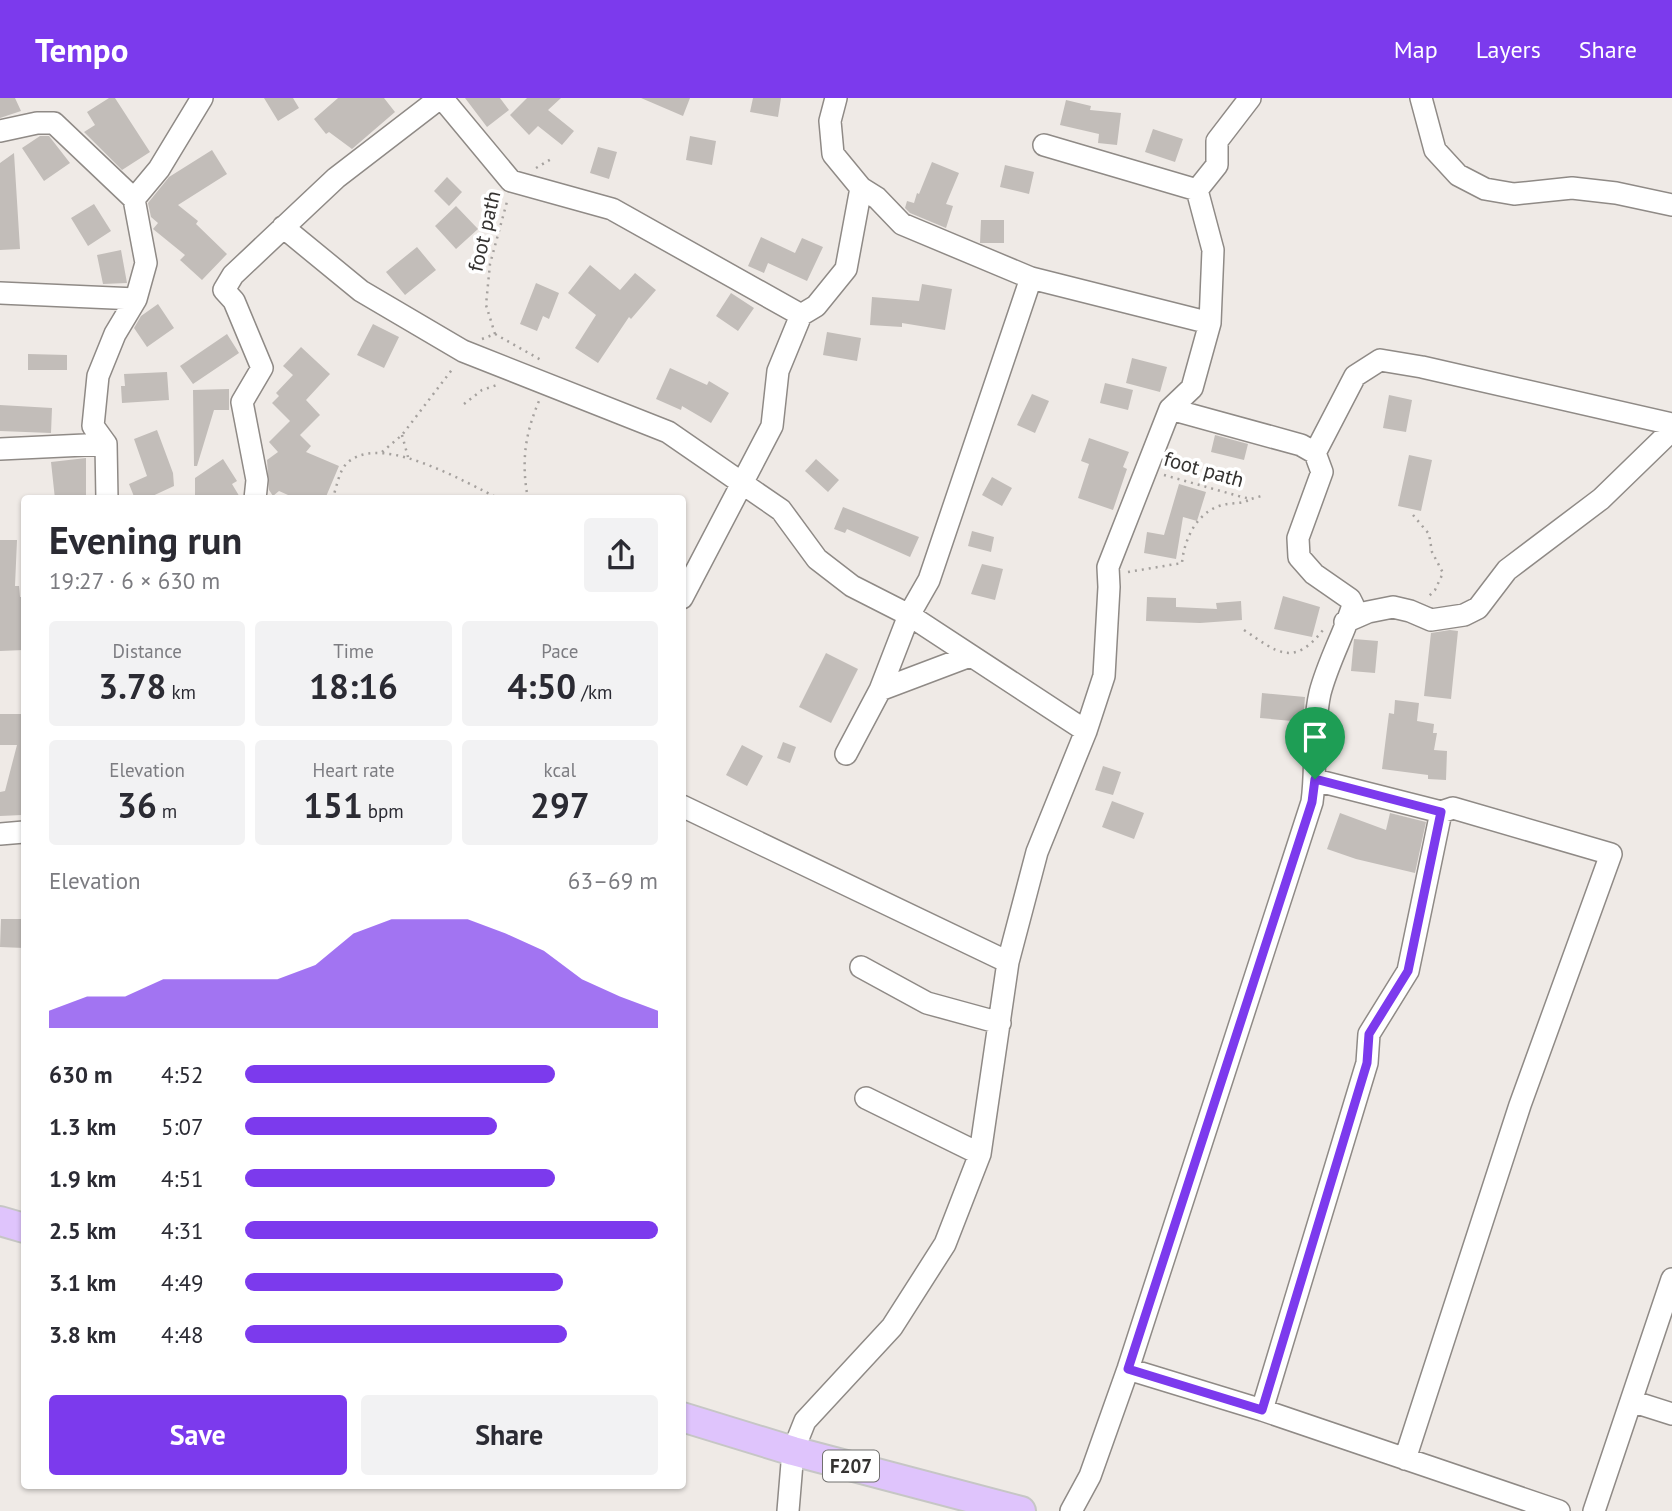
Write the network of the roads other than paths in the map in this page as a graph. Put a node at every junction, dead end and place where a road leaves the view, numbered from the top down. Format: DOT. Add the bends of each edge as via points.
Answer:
graph roads {
  1 [pos="202,98"];
  2 [pos="441,98"];
  3 [pos="836,98"];
  4 [pos="1250,98"];
  5 [pos="1421,98"];
  6 [pos="0,131"];
  7 [pos="1044,145"];
  8 [pos="861,188"];
  9 [pos="1197,191"];
  10 [pos="134,199"];
  11 [pos="1672,205"];
  12 [pos="284,227"];
  13 [pos="1031,278"];
  14 [pos="0,293"];
  15 [pos="135,299"];
  16 [pos="801,315"];
  17 [pos="1210,323"];
  18 [pos="1170,409"];
  19 [pos="1672,424"];
  20 [pos="1672,430"];
  21 [pos="106,444"];
  22 [pos="0,449"];
  23 [pos="1315,453"];
  24 [pos="742,485"];
  25 [pos="107,495"];
  26 [pos="256,495"];
  27 [pos="686,590"];
  28 [pos="909,615"];
  29 [pos="1345,622"];
  30 [pos="970,656"];
  31 [pos="880,690"];
  32 [pos="1086,731"];
  33 [pos="846,754"];
  34 [pos="1315,779"];
  35 [pos="686,808"];
  36 [pos="1441,812"];
  37 [pos="21,832"];
  38 [pos="0,834"];
  39 [pos="1008,962"];
  40 [pos="861,967"];
  41 [pos="1000,1023"];
  42 [pos="866,1098"];
  43 [pos="981,1154"];
  44 [pos="1672,1279"];
  45 [pos="1128,1369"];
  46 [pos="1631,1401"];
  47 [pos="1262,1410"];
  48 [pos="1672,1414"];
  49 [pos="686,1418"];
  50 [pos="793,1451"];
  51 [pos="1405,1459"];
  52 [pos="788,1511"];
  53 [pos="1021,1511"];
  54 [pos="1071,1511"];
  55 [pos="1559,1511"];
  56 [pos="1594,1511"];
  1 -- 10 [label="street" via="159,169"];
  2 -- 12 [label="street" via="336,177"];
  2 -- 16 [label="street" via="511,181 612,209"];
  3 -- 8 [label="street" via="830,121 833,154"];
  4 -- 9 [label="street" via="1217,141 1217,165"];
  5 -- 11 [label="street" via="1435,150 1458,175 1485,189 1514,194 1572,188"];
  6 -- 10 [label="street" via="54,123"];
  7 -- 9 [label="street"];
  8 -- 13 [label="street" via="902,224"];
  8 -- 16 [label="street" via="846,270 816,306"];
  9 -- 17 [label="street" via="1213,250"];
  10 -- 15 [label="street" via="146,263"];
  12 -- 24 [label="street" via="361,291 463,351 668,432"];
  12 -- 26 [label="street" via="233,275 224,290 234,301 262,369 242,402"];
  13 -- 17 [label="street"];
  13 -- 28 [label="street" via="929,580"];
  14 -- 15 [label="street"];
  15 -- 21 [label="street" via="98,376 93,426"];
  16 -- 24 [label="street" via="778,371 772,426"];
  17 -- 18 [label="street" via="1192,388"];
  18 -- 23 [label="street" via="1301,445"];
  18 -- 32 [label="street" via="1113,549 1104,676"];
  19 -- 23 [label="street" via="1380,360 1356,376"];
  20 -- 29 [label="street" via="1601,499 1507,570 1478,608 1431,621 1393,607"];
  21 -- 22 [label="street"];
  21 -- 25 [label="street"];
  23 -- 29 [label="street" via="1322,472 1298,538 1298,557 1350,599 1352,608"];
  24 -- 27 [label="street"];
  24 -- 28 [label="street" via="781,510 817,559 852,586"];
  28 -- 30 [label="street"];
  28 -- 31 [label="street"];
  29 -- 34 [label="street" via="1320,693"];
  30 -- 31 [label="street"];
  30 -- 32 [label="street"];
  31 -- 33 [label="street"];
  32 -- 39 [label="street" via="1037,852"];
  34 -- 36 [label="street"];
  34 -- 45 [label="street" via="1312,802"];
  35 -- 39 [label="street"];
  36 -- 47 [label="street" via="1408,971 1369,1034 1367,1063"];
  36 -- 51 [label="street" via="1453,808 1611,854 1520,1105"];
  37 -- 38 [label="street"];
  39 -- 41 [label="street"];
  40 -- 41 [label="street" via="927,1003"];
  41 -- 43 [label="street"];
  42 -- 43 [label="street"];
  43 -- 50 [label="street" via="945,1244 892,1327 805,1421"];
  44 -- 46 [label="street"];
  45 -- 47 [label="street"];
  45 -- 54 [label="street" via="1090,1476"];
  46 -- 48 [label="street"];
  46 -- 56 [label="street"];
  47 -- 51 [label="street"];
  49 -- 50 [label="main road, F207"];
  50 -- 52 [label="street"];
  50 -- 53 [label="main road, F207"];
  51 -- 55 [label="street"];
}
